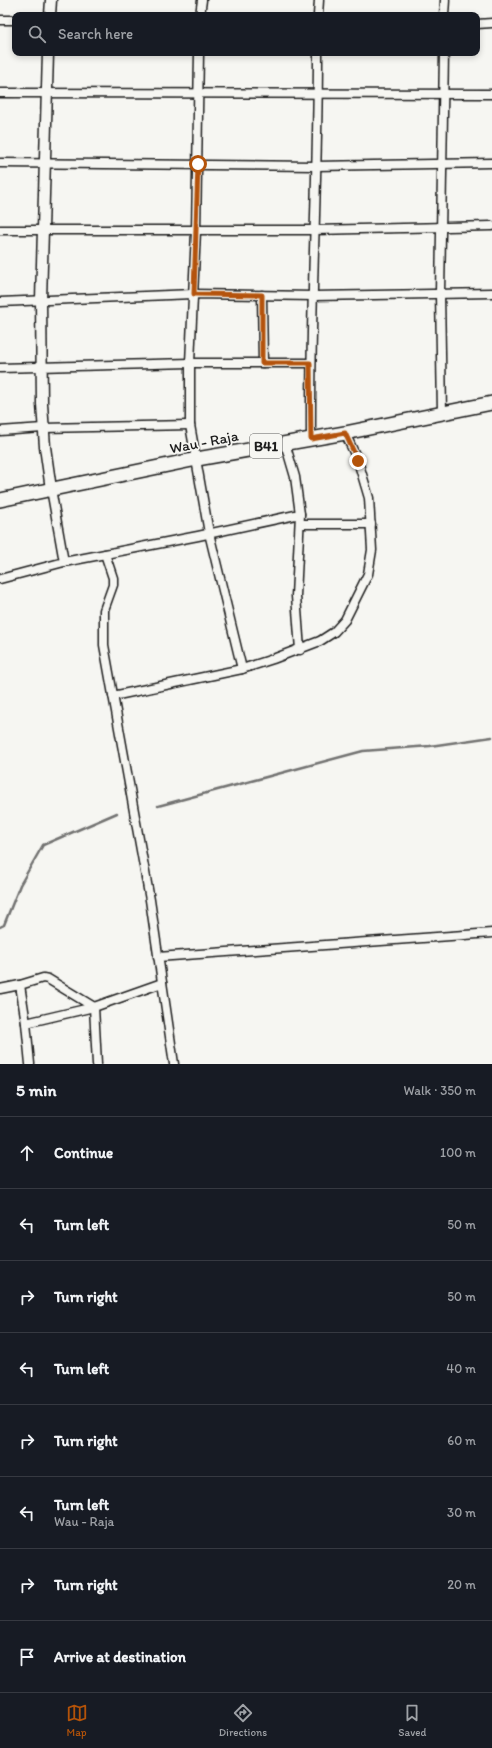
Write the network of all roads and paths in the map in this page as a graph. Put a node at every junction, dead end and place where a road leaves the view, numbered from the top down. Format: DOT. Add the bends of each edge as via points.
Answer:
graph roads {
  1 [pos="51,0"];
  2 [pos="202,0"];
  3 [pos="319,0"];
  4 [pos="445,0"];
  5 [pos="50,12"];
  6 [pos="200,12"];
  7 [pos="318,12"];
  8 [pos="444,12"];
  9 [pos="0,20"];
  10 [pos="12,20"];
  11 [pos="492,23"];
  12 [pos="480,24"];
  13 [pos="48,56"];
  14 [pos="199,56"];
  15 [pos="318,56"];
  16 [pos="444,56"];
  17 [pos="0,93"];
  18 [pos="47,93"];
  19 [pos="318,93"];
  20 [pos="199,94"];
  21 [pos="492,94"];
  22 [pos="443,95"];
  23 [pos="0,163"];
  24 [pos="45,163"];
  25 [pos="492,163"];
  26 [pos="198,164"];
  27 [pos="442,164"];
  28 [pos="315,166"];
  29 [pos="492,226"];
  30 [pos="441,228"];
  31 [pos="0,230"];
  32 [pos="315,230"];
  33 [pos="43,231"];
  34 [pos="196,231"];
  35 [pos="440,293"];
  36 [pos="492,293"];
  37 [pos="194,294"];
  38 [pos="262,295"];
  39 [pos="314,296"];
  40 [pos="41,300"];
  41 [pos="0,302"];
  42 [pos="190,363"];
  43 [pos="262,363"];
  44 [pos="310,363"];
  45 [pos="42,367"];
  46 [pos="0,368"];
  47 [pos="492,403"];
  48 [pos="442,414"];
  49 [pos="190,425"];
  50 [pos="43,428"];
  51 [pos="0,431"];
  52 [pos="345,433"];
  53 [pos="311,439"];
  54 [pos="285,443"];
  55 [pos="197,459"];
  56 [pos="46,490"];
  57 [pos="0,500"];
  58 [pos="300,514"];
  59 [pos="300,524"];
  60 [pos="371,524"];
  61 [pos="209,532"];
  62 [pos="106,554"];
  63 [pos="64,562"];
  64 [pos="0,579"];
  65 [pos="300,650"];
  66 [pos="242,669"];
  67 [pos="113,696"];
  68 [pos="492,934"];
  69 [pos="158,957"];
  70 [pos="162,983"];
  71 [pos="20,985"];
  72 [pos="0,989"];
  73 [pos="94,1007"];
  74 [pos="26,1023"];
  75 [pos="30,1064"];
  76 [pos="97,1064"];
  77 [pos="174,1064"];
  1 -- 5 [label="street"];
  2 -- 6 [label="street"];
  3 -- 7 [label="street"];
  4 -- 8 [label="street"];
  9 -- 10 [label="street"];
  11 -- 12 [label="street"];
  13 -- 18 [label="street"];
  14 -- 20 [label="street"];
  15 -- 19 [label="street"];
  16 -- 22 [label="street"];
  17 -- 18 [label="street"];
  18 -- 20 [label="street"];
  18 -- 24 [label="street"];
  19 -- 20 [label="street"];
  19 -- 22 [label="street"];
  19 -- 28 [label="street"];
  20 -- 26 [label="street"];
  21 -- 22 [label="street"];
  22 -- 27 [label="street"];
  23 -- 24 [label="street"];
  24 -- 26 [label="street"];
  24 -- 33 [label="street"];
  25 -- 27 [label="street"];
  26 -- 28 [label="street"];
  26 -- 34 [label="street"];
  27 -- 28 [label="street"];
  27 -- 30 [label="street"];
  28 -- 32 [label="street"];
  29 -- 30 [label="street"];
  30 -- 32 [label="street"];
  30 -- 35 [label="street"];
  31 -- 33 [label="street"];
  32 -- 34 [label="street"];
  32 -- 39 [label="street"];
  33 -- 34 [label="street"];
  33 -- 40 [label="street"];
  34 -- 37 [label="street"];
  35 -- 36 [label="street"];
  35 -- 39 [label="street"];
  35 -- 48 [label="street"];
  37 -- 38 [label="street"];
  37 -- 40 [label="street"];
  37 -- 42 [label="street"];
  38 -- 39 [label="street"];
  38 -- 43 [label="street"];
  39 -- 44 [label="street"];
  40 -- 41 [label="street"];
  40 -- 45 [label="street"];
  42 -- 43 [label="street"];
  42 -- 45 [label="street"];
  42 -- 49 [label="street"];
  43 -- 44 [label="street"];
  44 -- 53 [label="street"];
  45 -- 46 [label="street"];
  45 -- 50 [label="street"];
  47 -- 48 [label="main road, Wau - Raja / B41"];
  48 -- 52 [label="main road, Wau - Raja / B41"];
  49 -- 50 [label="street"];
  49 -- 55 [label="street"];
  50 -- 51 [label="street"];
  50 -- 56 [label="street"];
  52 -- 53 [label="main road, Wau - Raja / B41"];
  52 -- 60 [label="street" via="358,461 369,498"];
  53 -- 54 [label="main road, Wau - Raja / B41"];
  54 -- 55 [label="main road, Wau - Raja / B41"];
  54 -- 58 [label="street" via="295,477"];
  55 -- 56 [label="main road, Wau - Raja / B41"];
  55 -- 61 [label="street"];
  56 -- 57 [label="main road, Wau - Raja"];
  56 -- 63 [label="street"];
  58 -- 59 [label="street"];
  58 -- 61 [label="street"];
  59 -- 60 [label="street"];
  59 -- 65 [label="street" via="296,596"];
  60 -- 65 [label="street" via="372,550 368,574 352,608 334,632"];
  61 -- 62 [label="street"];
  61 -- 66 [label="street"];
  62 -- 63 [label="street"];
  62 -- 67 [label="street" via="113,585 104,610 104,645"];
  63 -- 64 [label="street"];
  65 -- 66 [label="street"];
  66 -- 67 [label="street"];
  67 -- 69 [label="street"];
  68 -- 69 [label="street"];
  69 -- 70 [label="street"];
  70 -- 73 [label="street"];
  70 -- 77 [label="street"];
  71 -- 72 [label="street"];
  71 -- 73 [label="street" via="33,980 48,979"];
  71 -- 74 [label="street"];
  73 -- 74 [label="street"];
  73 -- 76 [label="street"];
  74 -- 75 [label="street"];
}
